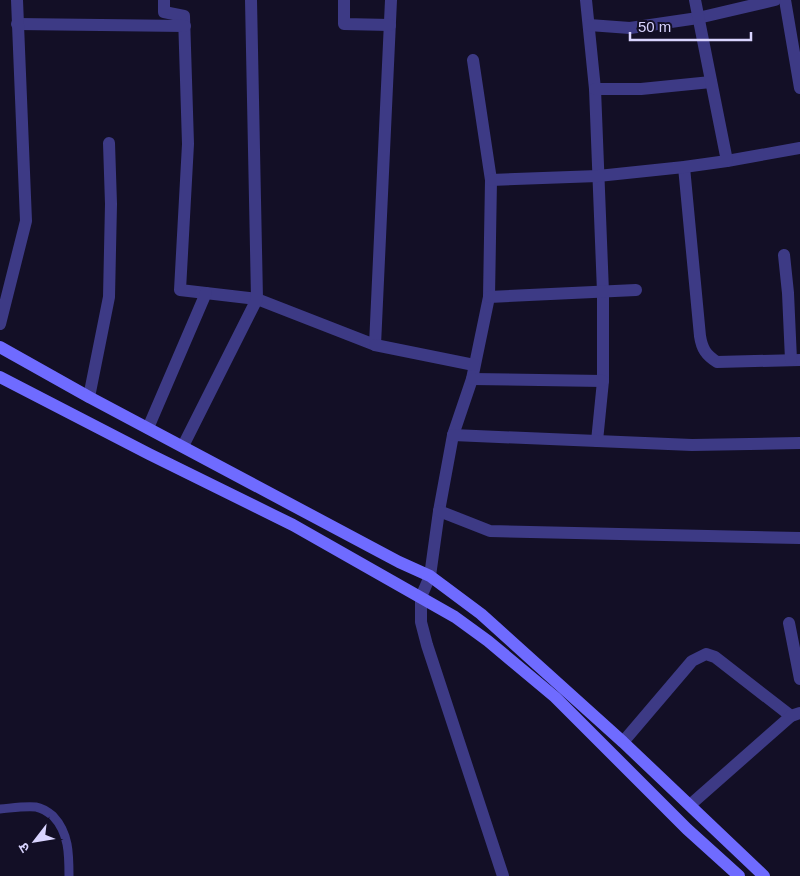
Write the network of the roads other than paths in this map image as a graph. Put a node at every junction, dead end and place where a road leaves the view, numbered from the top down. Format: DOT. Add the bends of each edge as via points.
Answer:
graph roads {
  1 [pos="17,0"];
  2 [pos="164,0"];
  3 [pos="251,0"];
  4 [pos="344,0"];
  5 [pos="391,0"];
  6 [pos="586,0"];
  7 [pos="695,0"];
  8 [pos="775,0"];
  9 [pos="785,0"];
  10 [pos="698,18"];
  11 [pos="17,24"];
  12 [pos="390,25"];
  13 [pos="589,25"];
  14 [pos="185,26"];
  15 [pos="473,60"];
  16 [pos="711,82"];
  17 [pos="800,88"];
  18 [pos="595,90"];
  19 [pos="109,143"];
  20 [pos="800,148"];
  21 [pos="727,161"];
  22 [pos="684,167"];
  23 [pos="598,176"];
  24 [pos="491,180"];
  25 [pos="784,255"];
  26 [pos="636,290"];
  27 [pos="603,292"];
  28 [pos="794,292"];
  29 [pos="206,293"];
  30 [pos="489,297"];
  31 [pos="257,299"];
  32 [pos="0,324"];
  33 [pos="375,345"];
  34 [pos="0,347"];
  35 [pos="795,360"];
  36 [pos="474,365"];
  37 [pos="0,377"];
  38 [pos="472,379"];
  39 [pos="603,381"];
  40 [pos="89,397"];
  41 [pos="148,428"];
  42 [pos="453,435"];
  43 [pos="597,441"];
  44 [pos="800,443"];
  45 [pos="183,446"];
  46 [pos="439,510"];
  47 [pos="800,538"];
  48 [pos="430,576"];
  49 [pos="421,597"];
  50 [pos="788,623"];
  51 [pos="800,678"];
  52 [pos="796,715"];
  53 [pos="623,742"];
  54 [pos="690,805"];
  55 [pos="0,809"];
  56 [pos="69,876"];
  57 [pos="504,876"];
  58 [pos="739,876"];
  59 [pos="764,876"];
  1 -- 11 [label="street"];
  2 -- 14 [label="street" via="164,12 184,16"];
  3 -- 31 [label="street"];
  4 -- 12 [label="street" via="344,24"];
  5 -- 12 [label="street"];
  6 -- 13 [label="street"];
  7 -- 10 [label="street"];
  8 -- 10 [label="street"];
  9 -- 17 [label="street"];
  10 -- 13 [label="street" via="630,28"];
  10 -- 16 [label="street"];
  11 -- 14 [label="street"];
  11 -- 32 [label="street" via="26,221"];
  12 -- 33 [label="street"];
  13 -- 18 [label="street"];
  14 -- 29 [label="street" via="188,144 180,290"];
  15 -- 24 [label="street"];
  16 -- 18 [label="street" via="641,90"];
  16 -- 21 [label="street"];
  18 -- 23 [label="street"];
  19 -- 40 [label="street" via="109,297"];
  20 -- 21 [label="street"];
  21 -- 22 [label="street"];
  22 -- 23 [label="street"];
  22 -- 35 [label="street" via="702,347 718,362"];
  23 -- 24 [label="street"];
  23 -- 27 [label="street"];
  24 -- 30 [label="street"];
  25 -- 28 [label="street"];
  26 -- 27 [label="street"];
  27 -- 30 [label="street"];
  27 -- 39 [label="street"];
  28 -- 35 [label="street"];
  29 -- 31 [label="street"];
  29 -- 41 [label="street"];
  30 -- 36 [label="street"];
  31 -- 33 [label="street"];
  31 -- 45 [label="street"];
  33 -- 36 [label="street"];
  34 -- 40 [label="street"];
  36 -- 38 [label="street"];
  37 -- 49 [label="street" via="293,525"];
  38 -- 39 [label="street"];
  38 -- 42 [label="street"];
  39 -- 43 [label="street"];
  40 -- 41 [label="street"];
  41 -- 45 [label="street"];
  42 -- 43 [label="street"];
  42 -- 46 [label="street"];
  43 -- 44 [label="street" via="692,445"];
  45 -- 48 [label="street"];
  46 -- 47 [label="street" via="490,531"];
  46 -- 48 [label="street"];
  48 -- 49 [label="street"];
  48 -- 53 [label="street" via="481,614"];
  49 -- 57 [label="street" via="421,622 426,645"];
  49 -- 58 [label="street" via="488,641 547,691"];
  50 -- 51 [label="street"];
  52 -- 53 [label="street" via="715,657 706,654 692,661"];
  52 -- 54 [label="street"];
  53 -- 54 [label="street"];
  54 -- 59 [label="street"];
  55 -- 56 [label="lane" via="38,807 48,812 65,835"];
}
